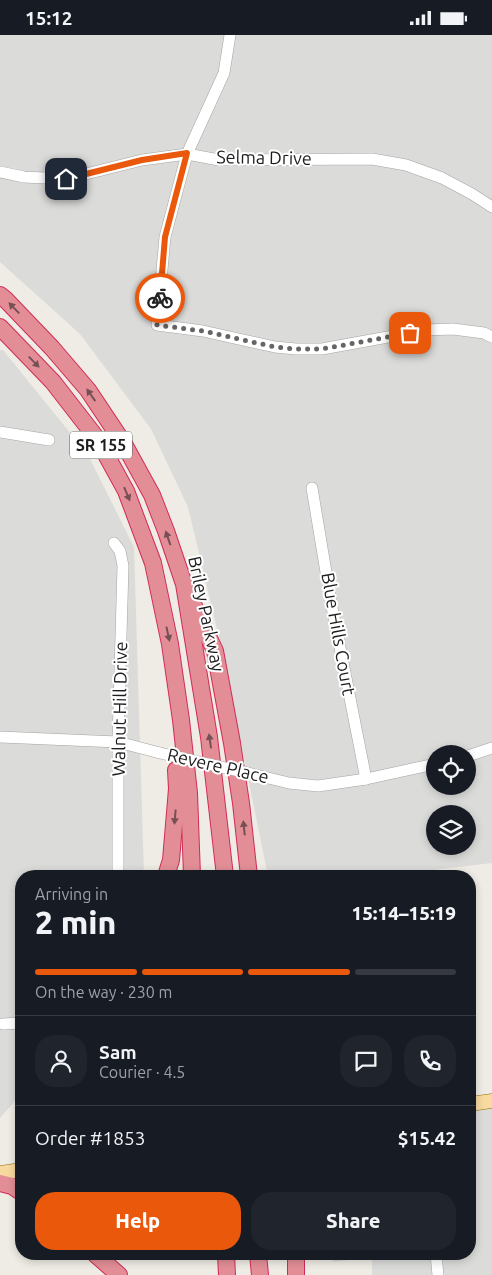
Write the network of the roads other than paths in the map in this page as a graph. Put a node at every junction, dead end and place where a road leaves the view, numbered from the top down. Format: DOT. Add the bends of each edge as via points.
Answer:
graph roads {
  1 [pos="230,35"];
  2 [pos="187,153"];
  3 [pos="0,172"];
  4 [pos="492,207"];
  5 [pos="0,295"];
  6 [pos="0,327"];
  7 [pos="492,337"];
  8 [pos="0,432"];
  9 [pos="49,440"];
  10 [pos="312,488"];
  11 [pos="114,543"];
  12 [pos="184,584"];
  13 [pos="175,681"];
  14 [pos="0,737"];
  15 [pos="118,742"];
  16 [pos="492,748"];
  17 [pos="476,753"];
  18 [pos="426,766"];
  19 [pos="366,779"];
  20 [pos="118,870"];
  21 [pos="168,870"];
  22 [pos="192,870"];
  23 [pos="223,870"];
  24 [pos="248,870"];
  25 [pos="15,1023"];
  26 [pos="1,1024"];
  27 [pos="492,1101"];
  28 [pos="476,1103"];
  29 [pos="15,1171"];
  30 [pos="0,1173"];
  31 [pos="0,1183"];
  32 [pos="15,1188"];
  33 [pos="102,1260"];
  34 [pos="227,1260"];
  35 [pos="259,1260"];
  36 [pos="296,1260"];
  37 [pos="437,1260"];
  38 [pos="119,1275"];
  39 [pos="228,1275"];
  40 [pos="260,1275"];
  41 [pos="296,1275"];
  42 [pos="438,1275"];
  1 -- 2 [label="street" via="224,73"];
  2 -- 3 [label="street, Selma Drive" via="142,160 66,179"];
  2 -- 4 [label="street, Selma Drive" via="219,160 372,159 406,165 442,178"];
  2 -- 7 [label="street" via="165,237 157,325 296,349 322,349 426,329 453,329"];
  12 -- 5 [label="highway, Briley Parkway / SR 155, one-way" via="152,495 124,444 88,390"];
  6 -- 13 [label="highway, SR 155, one-way" via="53,382 92,432 126,491 153,563"];
  8 -- 9 [label="street"];
  10 -- 19 [label="street, Blue Hills Court"];
  11 -- 15 [label="street, Walnut Hill Drive" via="120,551 123,566"];
  23 -- 12 [label="highway, Briley Parkway / SR 155, one-way" via="209,737"];
  24 -- 12 [label="highway, one-way" via="232,743 215,651"];
  13 -- 21 [label="highway, one-way" via="173,737 178,789"];
  13 -- 22 [label="highway, SR 155" via="189,793"];
  14 -- 15 [label="street, Revere Place"];
  15 -- 19 [label="street, Revere Place, bridge" via="289,783 318,786"];
  15 -- 20 [label="street, Walnut Hill Drive"];
  16 -- 17 [label="street"];
  18 -- 19 [label="street, Revere Place"];
  25 -- 26 [label="street"];
  27 -- 28 [label="main road"];
  29 -- 30 [label="main road"];
  31 -- 32 [label="highway"];
  33 -- 38 [label="highway"];
  34 -- 39 [label="highway"];
  35 -- 40 [label="highway"];
  36 -- 41 [label="highway"];
  37 -- 42 [label="street"];
}
